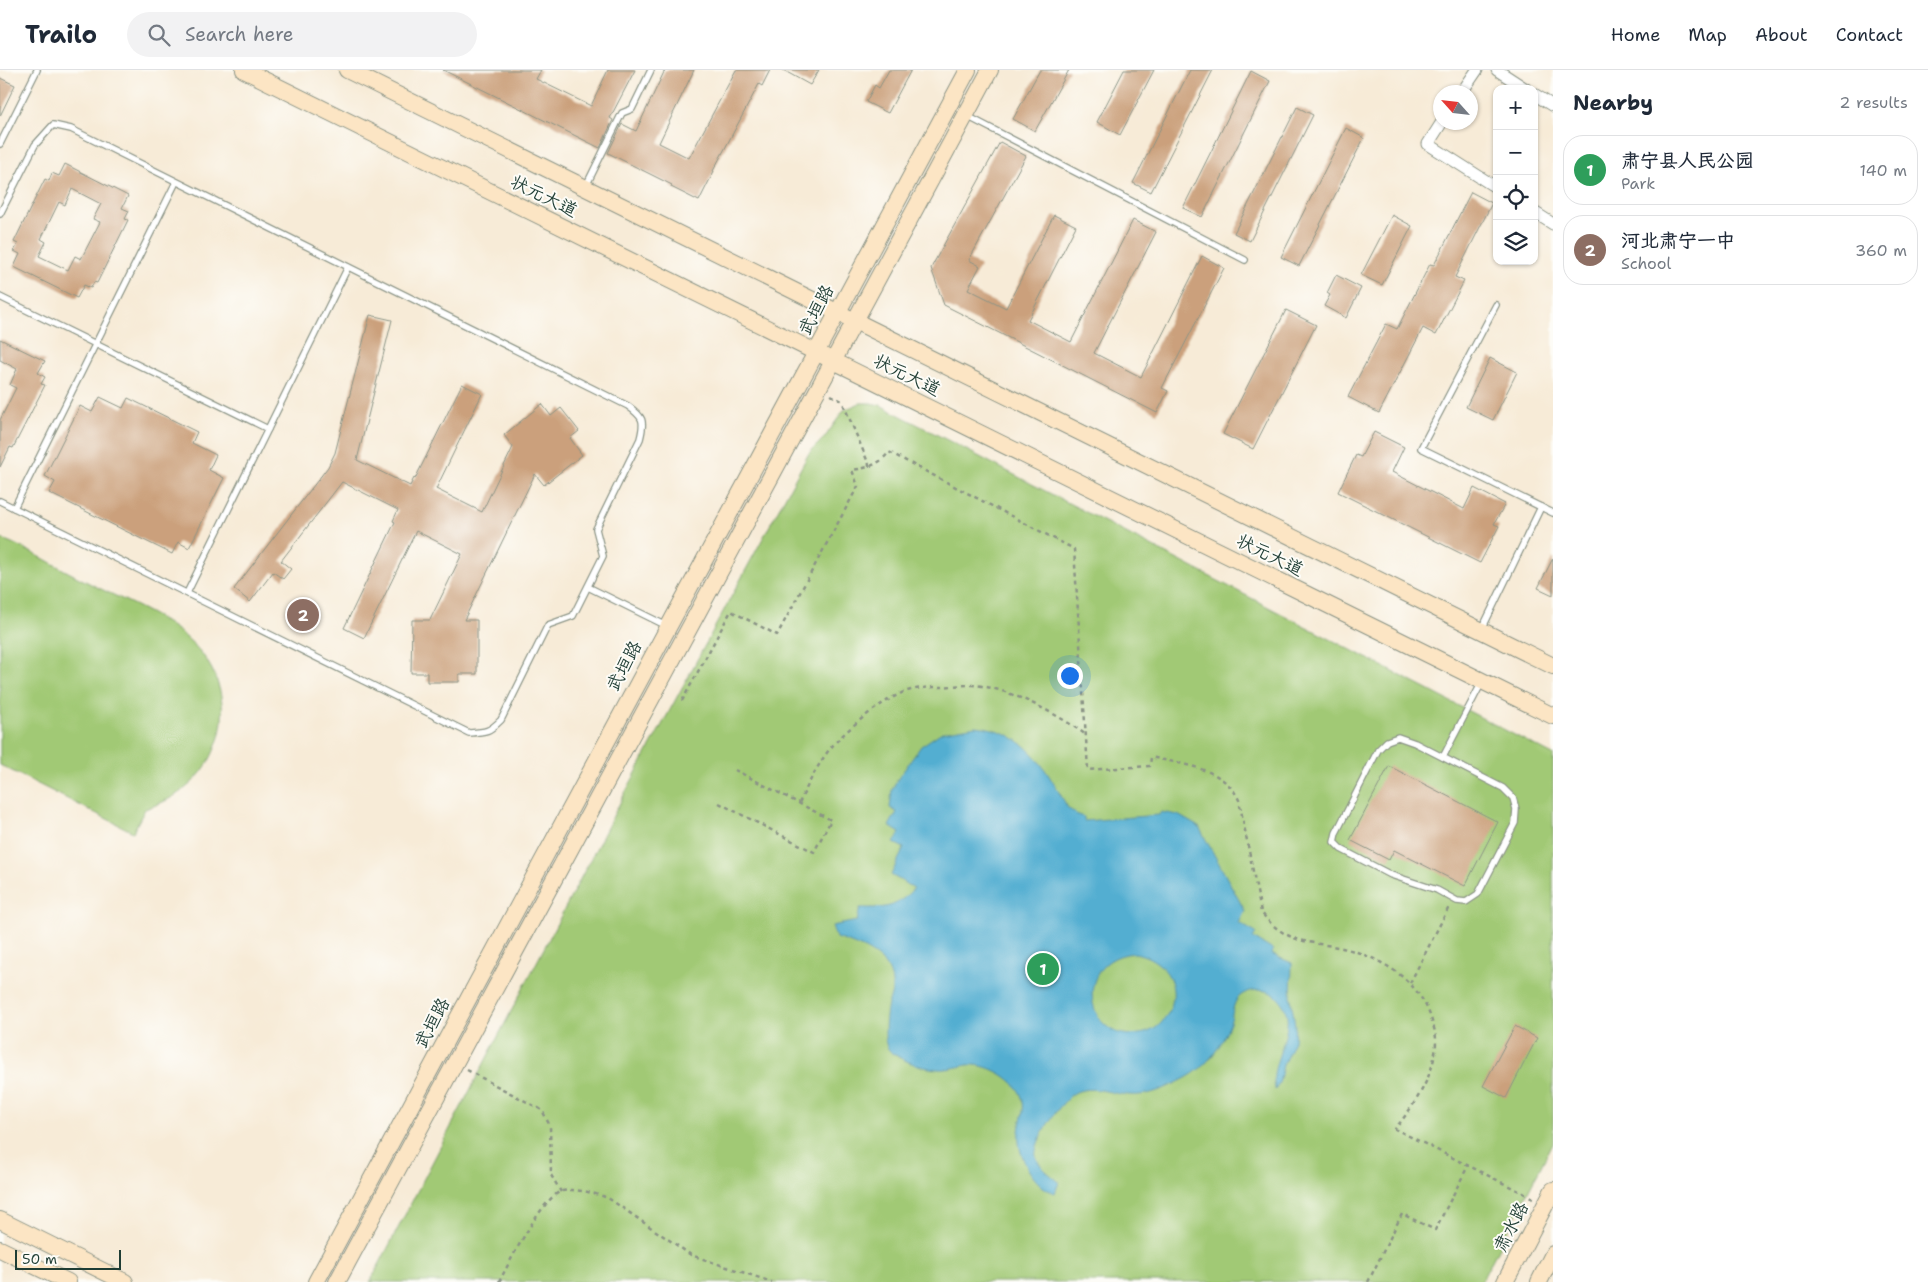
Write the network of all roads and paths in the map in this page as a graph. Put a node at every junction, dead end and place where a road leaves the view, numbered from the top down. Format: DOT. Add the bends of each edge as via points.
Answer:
graph roads {
  1 [pos="36,70"];
  2 [pos="244,70"];
  3 [pos="346,70"];
  4 [pos="651,70"];
  5 [pos="968,70"];
  6 [pos="990,70"];
  7 [pos="1477,70"];
  8 [pos="1497,70"];
  9 [pos="1467,85"];
  10 [pos="1520,85"];
  11 [pos="1538,97"];
  12 [pos="1553,106"];
  13 [pos="965,115"];
  14 [pos="1437,130"];
  15 [pos="0,144"];
  16 [pos="176,182"];
  17 [pos="1493,185"];
  18 [pos="585,188"];
  19 [pos="0,214"];
  20 [pos="1538,215"];
  21 [pos="1553,224"];
  22 [pos="1245,260"];
  23 [pos="348,267"];
  24 [pos="0,297"];
  25 [pos="1496,305"];
  26 [pos="838,312"];
  27 [pos="855,321"];
  28 [pos="95,344"];
  29 [pos="816,352"];
  30 [pos="833,361"];
  31 [pos="818,388"];
  32 [pos="268,429"];
  33 [pos="870,467"];
  34 [pos="0,501"];
  35 [pos="1542,507"];
  36 [pos="14,508"];
  37 [pos="1553,513"];
  38 [pos="588,587"];
  39 [pos="187,593"];
  40 [pos="668,627"];
  41 [pos="1481,630"];
  42 [pos="1553,666"];
  43 [pos="1483,682"];
  44 [pos="682,701"];
  45 [pos="1553,716"];
  46 [pos="1086,735"];
  47 [pos="1444,757"];
  48 [pos="735,770"];
  49 [pos="719,803"];
  50 [pos="799,803"];
  51 [pos="1454,899"];
  52 [pos="1410,983"];
  53 [pos="455,1064"];
  54 [pos="1468,1166"];
  55 [pos="1553,1190"];
  56 [pos="561,1192"];
  57 [pos="1545,1205"];
  58 [pos="0,1220"];
  59 [pos="0,1248"];
  60 [pos="1553,1254"];
  61 [pos="68,1282"];
  62 [pos="125,1282"];
  63 [pos="316,1282"];
  64 [pos="337,1282"];
  65 [pos="499,1282"];
  66 [pos="772,1282"];
  67 [pos="1368,1282"];
  68 [pos="1505,1282"];
  69 [pos="1539,1282"];
  1 -- 15 [label="lane"];
  2 -- 29 [label="main road, 状元大道"];
  3 -- 18 [label="main road, 状元大道"];
  4 -- 18 [label="lane" via="632,108 622,113"];
  5 -- 26 [label="main road, 武垣路"];
  6 -- 13 [label="main road"];
  7 -- 9 [label="street"];
  8 -- 10 [label="street"];
  11 -- 12 [label="street"];
  13 -- 22 [label="lane"];
  13 -- 27 [label="main road"];
  14 -- 17 [label="street" via="1428,144"];
  16 -- 19 [label="lane" via="71,130 54,125 34,144"];
  16 -- 23 [label="lane"];
  16 -- 28 [label="lane"];
  18 -- 26 [label="main road, 状元大道"];
  20 -- 21 [label="street"];
  23 -- 32 [label="lane"];
  23 -- 38 [label="lane" via="628,406 641,416 640,439 596,530 603,556"];
  24 -- 28 [label="lane"];
  25 -- 35 [label="lane" via="1421,448"];
  26 -- 27 [label="main road, 状元大道"];
  26 -- 29 [label="main road, 武垣路"];
  27 -- 30 [label="main road"];
  27 -- 41 [label="main road, 状元大道"];
  28 -- 32 [label="lane"];
  28 -- 36 [label="lane"];
  29 -- 30 [label="main road, 状元大道"];
  29 -- 40 [label="main road, 武垣路"];
  30 -- 31 [label="main road"];
  30 -- 43 [label="main road, 状元大道"];
  31 -- 33 [label="path" via="842,401"];
  31 -- 53 [label="main road"];
  32 -- 39 [label="lane"];
  33 -- 44 [label="path" via="852,470 858,486 777,635 731,611"];
  33 -- 46 [label="path" via="889,452 1074,549"];
  34 -- 36 [label="lane"];
  35 -- 37 [label="lane"];
  35 -- 41 [label="lane"];
  36 -- 39 [label="lane"];
  38 -- 39 [label="lane" via="573,616 548,625 501,720 491,730 476,733 469,733"];
  38 -- 40 [label="lane"];
  40 -- 63 [label="main road, 武垣路"];
  41 -- 42 [label="main road, 状元大道"];
  43 -- 45 [label="main road, 状元大道"];
  43 -- 47 [label="lane"];
  46 -- 50 [label="path" via="1070,723 1020,698 973,685 904,692 856,724 834,745 820,763"];
  46 -- 52 [label="path" via="1088,770 1150,766 1150,758 1209,772 1224,780 1234,789 1239,800 1261,912 1270,923 1302,942 1355,951 1384,963"];
  47 -- 51 [label="lane" via="1503,788 1513,798 1516,809 1515,822 1478,894 1466,902"];
  47 -- 51 [label="lane" via="1398,737 1388,741 1378,750 1334,842 1341,849 1391,875"];
  48 -- 50 [label="path"];
  49 -- 50 [label="path" via="814,852 831,820"];
  51 -- 52 [label="path"];
  52 -- 54 [label="path" via="1426,1005 1436,1040 1424,1087 1395,1129"];
  53 -- 56 [label="path" via="542,1110 550,1126 551,1175"];
  53 -- 64 [label="main road"];
  54 -- 57 [label="path"];
  54 -- 67 [label="path" via="1435,1230 1402,1214"];
  55 -- 57 [label="main road, 肃水路"];
  56 -- 65 [label="path" via="544,1206"];
  56 -- 66 [label="path" via="593,1192 608,1198 691,1255"];
  57 -- 68 [label="main road, 肃水路"];
  58 -- 62 [label="main road"];
  59 -- 61 [label="main road"];
  60 -- 69 [label="main road"];
}
